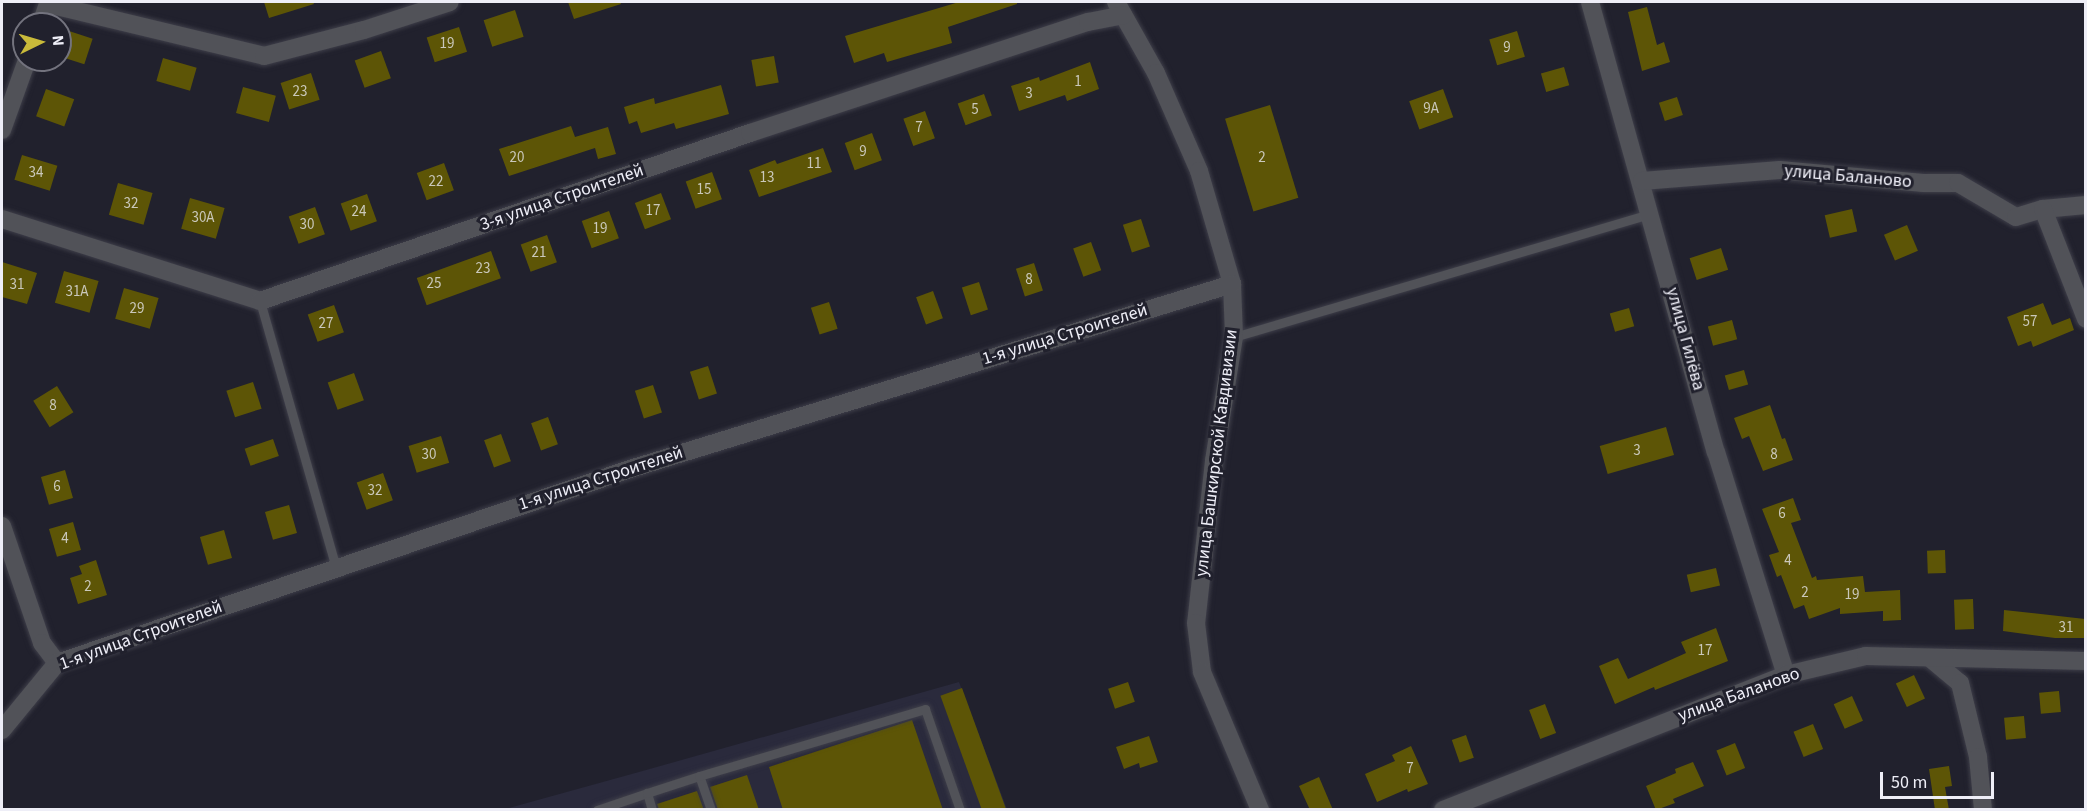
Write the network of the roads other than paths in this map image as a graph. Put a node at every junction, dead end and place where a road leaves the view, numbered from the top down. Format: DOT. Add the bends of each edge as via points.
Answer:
graph roads {
  1 [pos="450,2"];
  2 [pos="1590,2"];
  3 [pos="1119,8"];
  4 [pos="45,12"];
  5 [pos="23,72"];
  6 [pos="2,130"];
  7 [pos="1642,181"];
  8 [pos="2085,205"];
  9 [pos="2043,209"];
  10 [pos="1650,214"];
  11 [pos="2,219"];
  12 [pos="1233,284"];
  13 [pos="260,302"];
  14 [pos="2085,318"];
  15 [pos="1234,337"];
  16 [pos="2,526"];
  17 [pos="336,568"];
  18 [pos="1930,658"];
  19 [pos="2085,661"];
  20 [pos="57,663"];
  21 [pos="1786,675"];
  22 [pos="2,730"];
  23 [pos="699,776"];
  24 [pos="647,793"];
  25 [pos="597,810"];
  26 [pos="652,810"];
  27 [pos="711,810"];
  28 [pos="960,810"];
  29 [pos="1260,810"];
  30 [pos="1443,810"];
  31 [pos="1983,810"];
  1 -- 4 [label="street" via="264,56 48,4"];
  2 -- 7 [label="street, улица Гилёва"];
  3 -- 12 [label="street, улица Башкирской Кавдивизии" via="1156,73 1199,171"];
  3 -- 13 [label="street, 3-я улица Строителей" via="1088,22"];
  5 -- 6 [label="street"];
  7 -- 9 [label="street, улица Баланово" via="1780,170 1958,183 2016,217"];
  7 -- 10 [label="street, улица Гилёва"];
  8 -- 9 [label="street, улица Баланово"];
  9 -- 14 [label="street"];
  10 -- 15 [label="lane"];
  10 -- 21 [label="street, улица Гилёва" via="1716,452"];
  11 -- 13 [label="street"];
  12 -- 15 [label="street, улица Башкирской Кавдивизии"];
  12 -- 17 [label="street, 1-я улица Строителей" via="630,469"];
  13 -- 17 [label="lane"];
  15 -- 29 [label="street, улица Башкирской Кавдивизии" via="1214,461 1196,623 1202,672"];
  16 -- 20 [label="street" via="42,643"];
  17 -- 20 [label="street, 1-я улица Строителей"];
  18 -- 19 [label="street, улица Баланово"];
  18 -- 21 [label="street, улица Баланово" via="1866,656"];
  18 -- 31 [label="street" via="1960,684 1978,757"];
  20 -- 22 [label="street, 1-я улица Строителей"];
  21 -- 30 [label="street, улица Баланово"];
  23 -- 24 [label="lane"];
  23 -- 27 [label="lane"];
  23 -- 28 [label="lane" via="924,709"];
  24 -- 25 [label="lane"];
  24 -- 26 [label="lane"];
}
